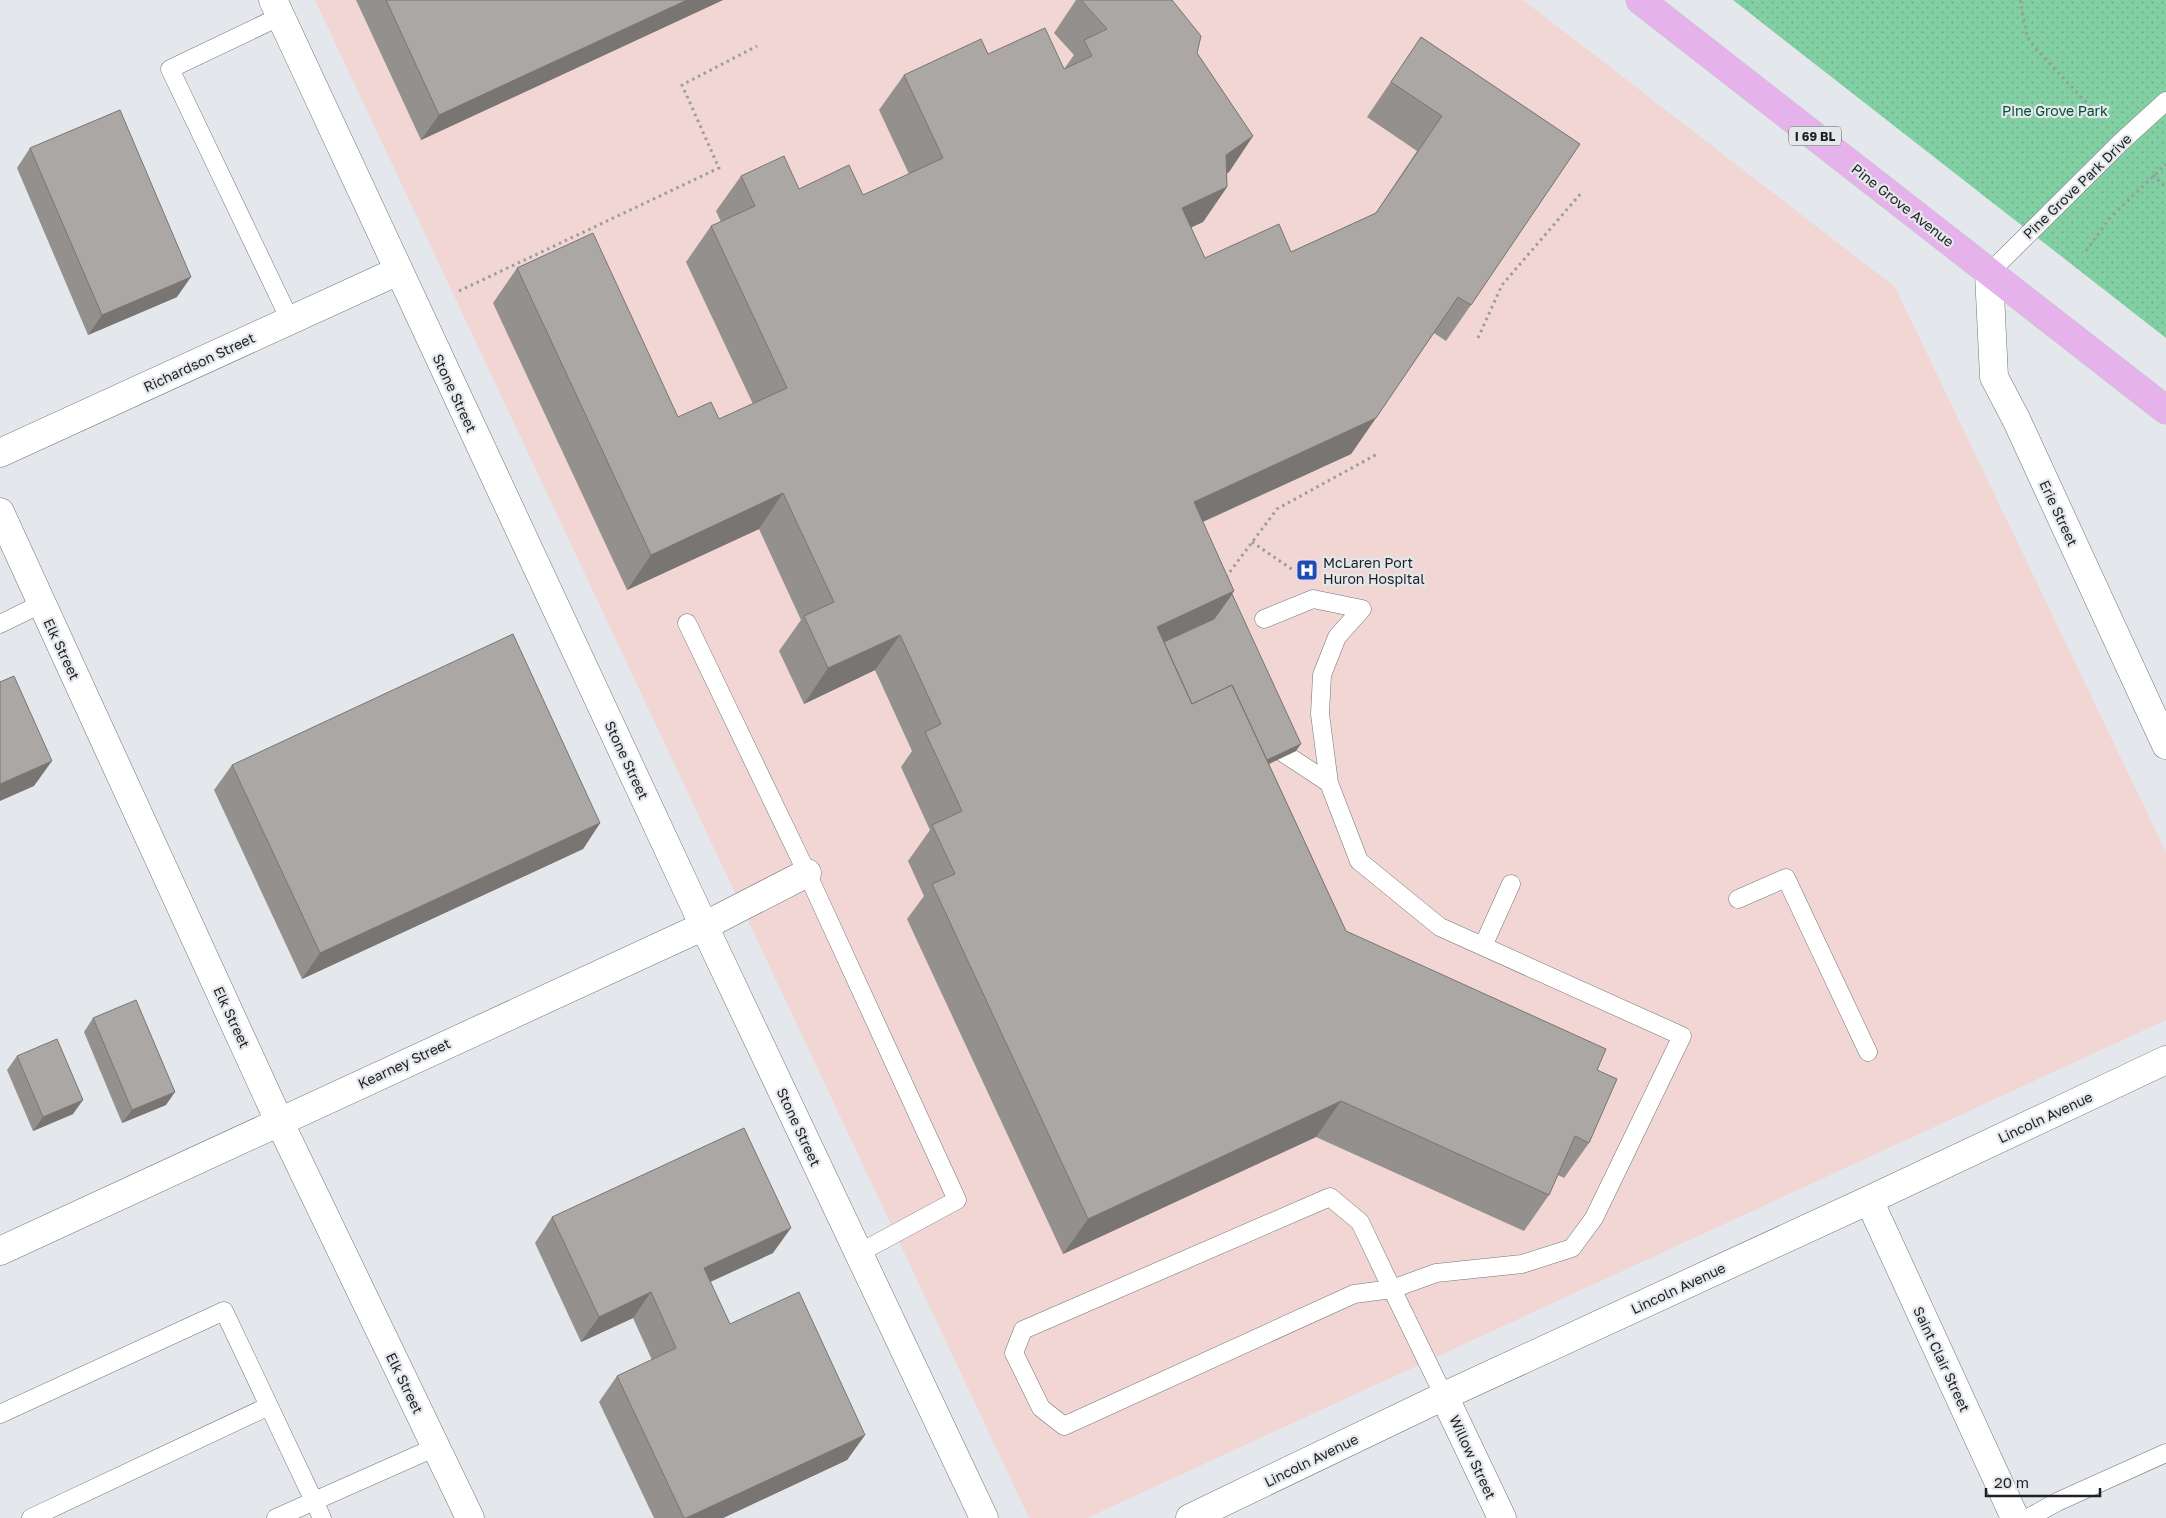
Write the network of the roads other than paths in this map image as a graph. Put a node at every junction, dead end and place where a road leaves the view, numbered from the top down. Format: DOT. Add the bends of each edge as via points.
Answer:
graph roads {
  1 [pos="1640,0"];
  2 [pos="277,8"];
  3 [pos="2166,101"];
  4 [pos="398,271"];
  5 [pos="1989,272"];
  6 [pos="290,320"];
  7 [pos="2166,410"];
  8 [pos="0,453"];
  9 [pos="0,512"];
  10 [pos="41,604"];
  11 [pos="1264,619"];
  12 [pos="687,623"];
  13 [pos="0,624"];
  14 [pos="2166,745"];
  15 [pos="1276,748"];
  16 [pos="1329,783"];
  17 [pos="807,873"];
  18 [pos="1511,884"];
  19 [pos="1738,899"];
  20 [pos="704,926"];
  21 [pos="1483,946"];
  22 [pos="1868,1052"];
  23 [pos="2166,1060"];
  24 [pos="279,1121"];
  25 [pos="1869,1200"];
  26 [pos="0,1251"];
  27 [pos="859,1253"];
  28 [pos="1392,1289"];
  29 [pos="1444,1396"];
  30 [pos="269,1406"];
  31 [pos="0,1414"];
  32 [pos="436,1448"];
  33 [pos="2166,1453"];
  34 [pos="313,1500"];
  35 [pos="31,1518"];
  36 [pos="276,1518"];
  37 [pos="322,1518"];
  38 [pos="470,1518"];
  39 [pos="984,1518"];
  40 [pos="1190,1518"];
  41 [pos="1502,1518"];
  42 [pos="2015,1518"];
  43 [pos="2028,1518"];
  1 -- 5 [label="main road, Pine Grove Avenue / I 69 BL"];
  2 -- 4 [label="street, Stone Street"];
  2 -- 6 [label="lane" via="170,69"];
  3 -- 5 [label="lane, Pine Grove Park Drive"];
  4 -- 6 [label="street, Richardson Street"];
  4 -- 20 [label="street, Stone Street"];
  5 -- 7 [label="main road, Pine Grove Avenue / I 69 BL"];
  5 -- 14 [label="street, Erie Street" via="1994,377"];
  6 -- 8 [label="street, Richardson Street"];
  9 -- 10 [label="street, Elk Street"];
  10 -- 13 [label="lane"];
  10 -- 24 [label="street, Elk Street"];
  11 -- 16 [label="lane" via="1313,599 1362,609 1337,637 1322,675 1320,714"];
  12 -- 17 [label="lane"];
  15 -- 16 [label="lane"];
  16 -- 21 [label="lane" via="1359,861 1440,927"];
  17 -- 20 [label="street, Kearney Street"];
  17 -- 27 [label="lane" via="957,1200"];
  18 -- 21 [label="lane"];
  19 -- 22 [label="lane" via="1786,878"];
  20 -- 24 [label="street, Kearney Street"];
  20 -- 27 [label="street, Stone Street"];
  21 -- 28 [label="lane" via="1682,1036 1594,1218 1572,1248 1522,1264 1436,1273"];
  23 -- 25 [label="street, Lincoln Avenue"];
  24 -- 26 [label="street, Kearney Street"];
  24 -- 32 [label="street, Elk Street"];
  25 -- 29 [label="street, Lincoln Avenue"];
  25 -- 42 [label="street, Saint Clair Street"];
  27 -- 39 [label="street, Stone Street"];
  28 -- 28 [label="lane" via="1360,1222 1330,1198 1023,1330 1014,1353 1041,1408 1064,1426 1354,1294"];
  28 -- 29 [label="lane"];
  29 -- 40 [label="street, Lincoln Avenue"];
  29 -- 41 [label="street, Willow Street"];
  30 -- 31 [label="lane" via="224,1311"];
  30 -- 34 [label="lane"];
  30 -- 35 [label="lane"];
  32 -- 34 [label="lane"];
  32 -- 38 [label="street, Elk Street"];
  33 -- 43 [label="lane"];
  34 -- 36 [label="lane"];
  34 -- 37 [label="lane"];
}
